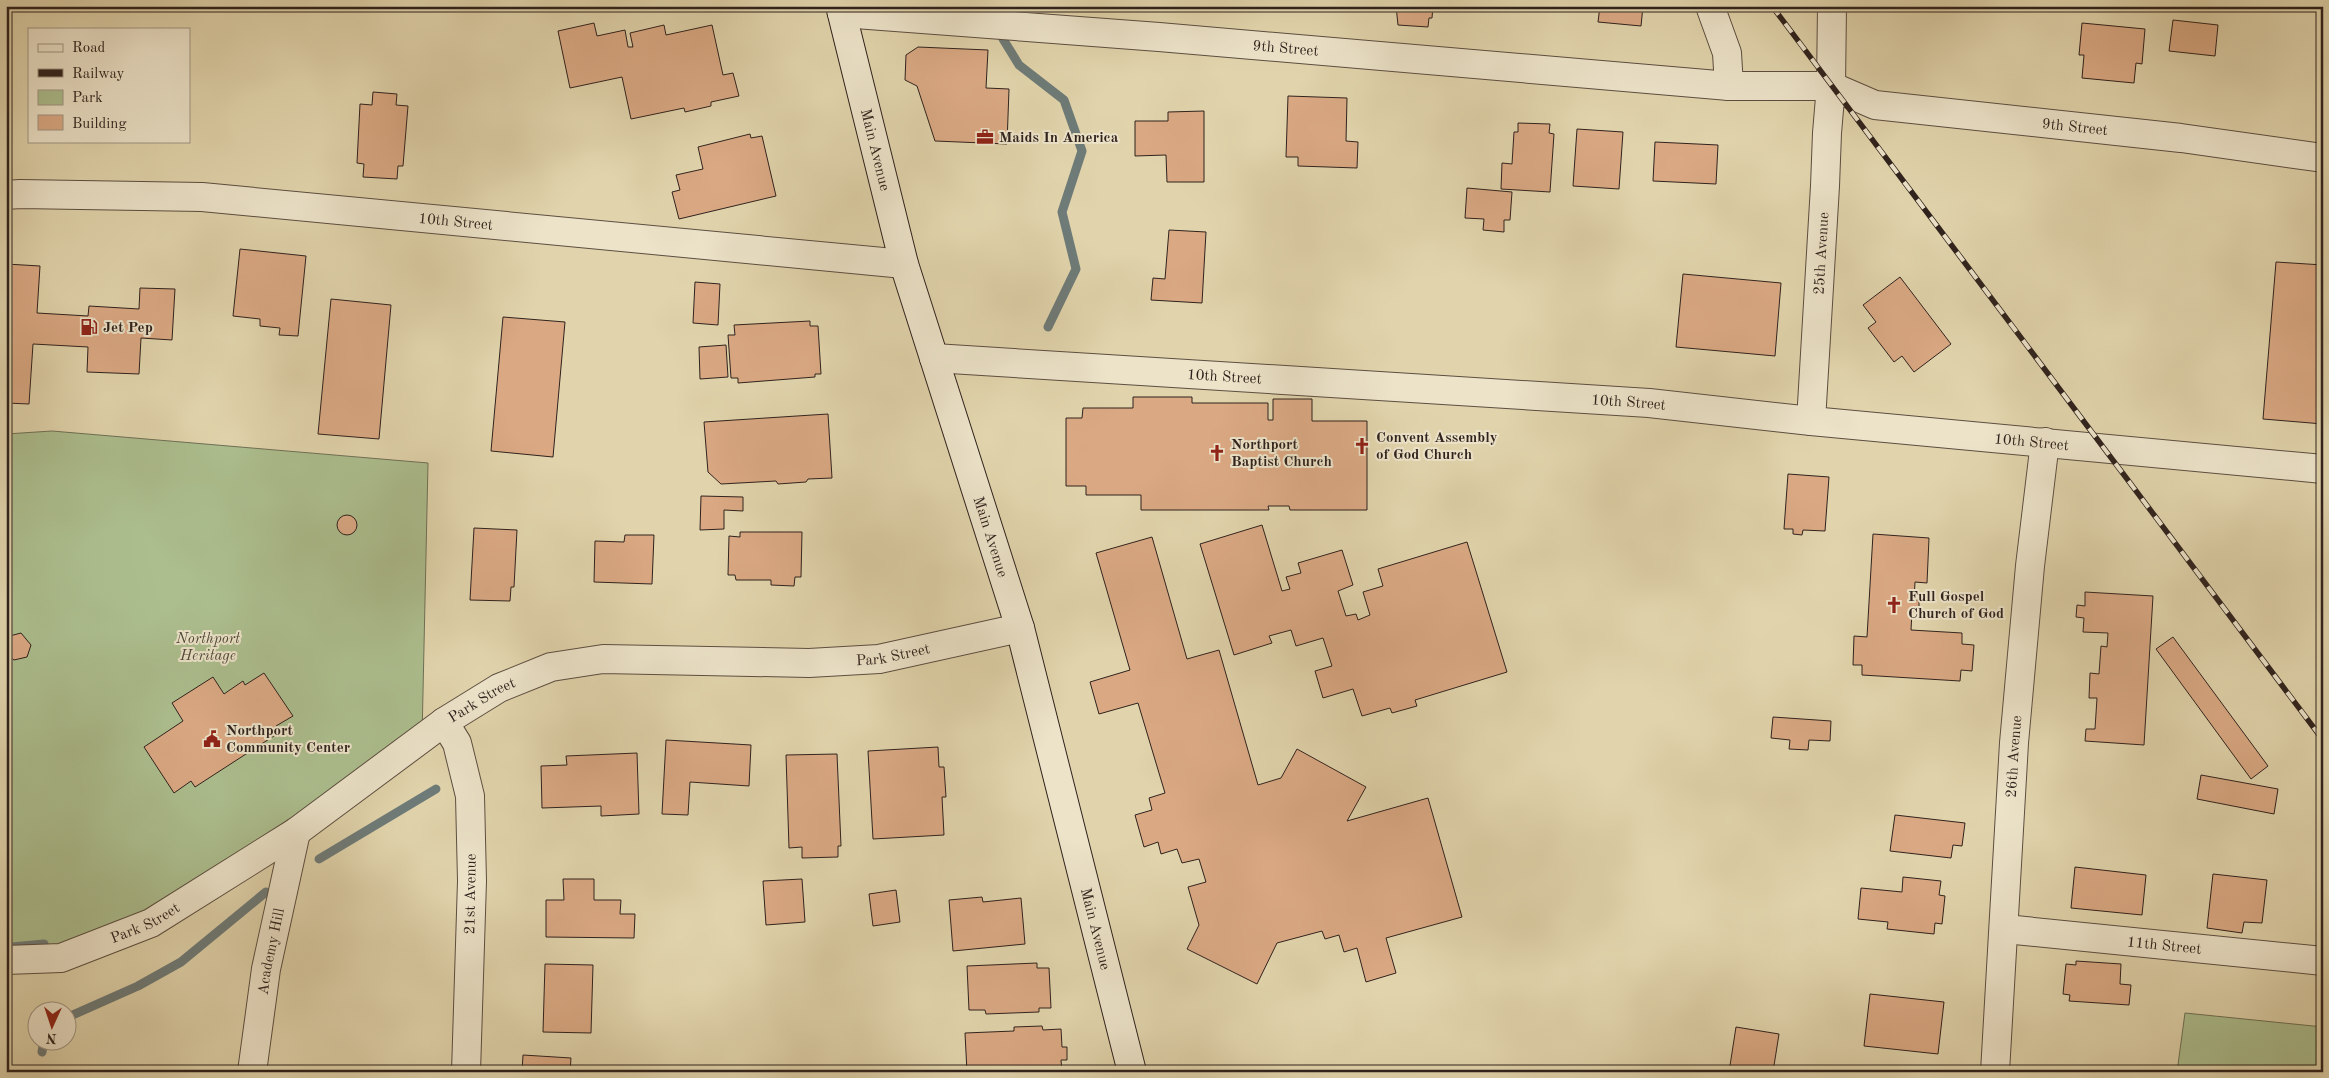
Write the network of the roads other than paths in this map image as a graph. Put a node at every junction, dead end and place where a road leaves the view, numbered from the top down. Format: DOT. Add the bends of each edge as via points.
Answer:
graph roads {
  1 [pos="1710,6"];
  2 [pos="1832,6"];
  3 [pos="841,10"];
  4 [pos="1729,86"];
  5 [pos="1832,86"];
  6 [pos="2323,158"];
  7 [pos="6,196"];
  8 [pos="904,264"];
  9 [pos="934,358"];
  10 [pos="1811,422"];
  11 [pos="2045,442"];
  12 [pos="2323,469"];
  13 [pos="1020,628"];
  14 [pos="444,722"];
  15 [pos="296,832"];
  16 [pos="2004,929"];
  17 [pos="6,960"];
  18 [pos="2323,961"];
  19 [pos="252,1072"];
  20 [pos="466,1072"];
  21 [pos="1132,1072"];
  22 [pos="1995,1072"];
  1 -- 4 [label="street" via="1727,54"];
  2 -- 5 [label="street, 25th Avenue"];
  3 -- 4 [label="street, 9th Street"];
  3 -- 8 [label="street, Main Avenue"];
  4 -- 5 [label="street"];
  5 -- 6 [label="street, 9th Street" via="1875,105 2181,138"];
  5 -- 10 [label="street, 25th Avenue" via="1826,133"];
  7 -- 8 [label="street, 10th Street" via="202,197"];
  8 -- 9 [label="street, Main Avenue"];
  9 -- 10 [label="street, 10th Street" via="1556,396"];
  9 -- 13 [label="street, Main Avenue"];
  10 -- 11 [label="street, 10th Street"];
  11 -- 12 [label="street, 10th Street"];
  11 -- 16 [label="street, 26th Avenue" via="2014,743"];
  13 -- 14 [label="street, Park Street" via="879,659 810,663 603,659 551,667 499,688"];
  13 -- 21 [label="street, Main Avenue"];
  14 -- 15 [label="street, Park Street"];
  14 -- 20 [label="street, 21st Avenue" via="458,743 470,796 472,881"];
  15 -- 17 [label="street, Park Street" via="150,923 61,958"];
  15 -- 19 [label="street, Academy Hill" via="266,969"];
  16 -- 18 [label="street, 11th Street"];
  16 -- 22 [label="street, 26th Avenue"];
}
